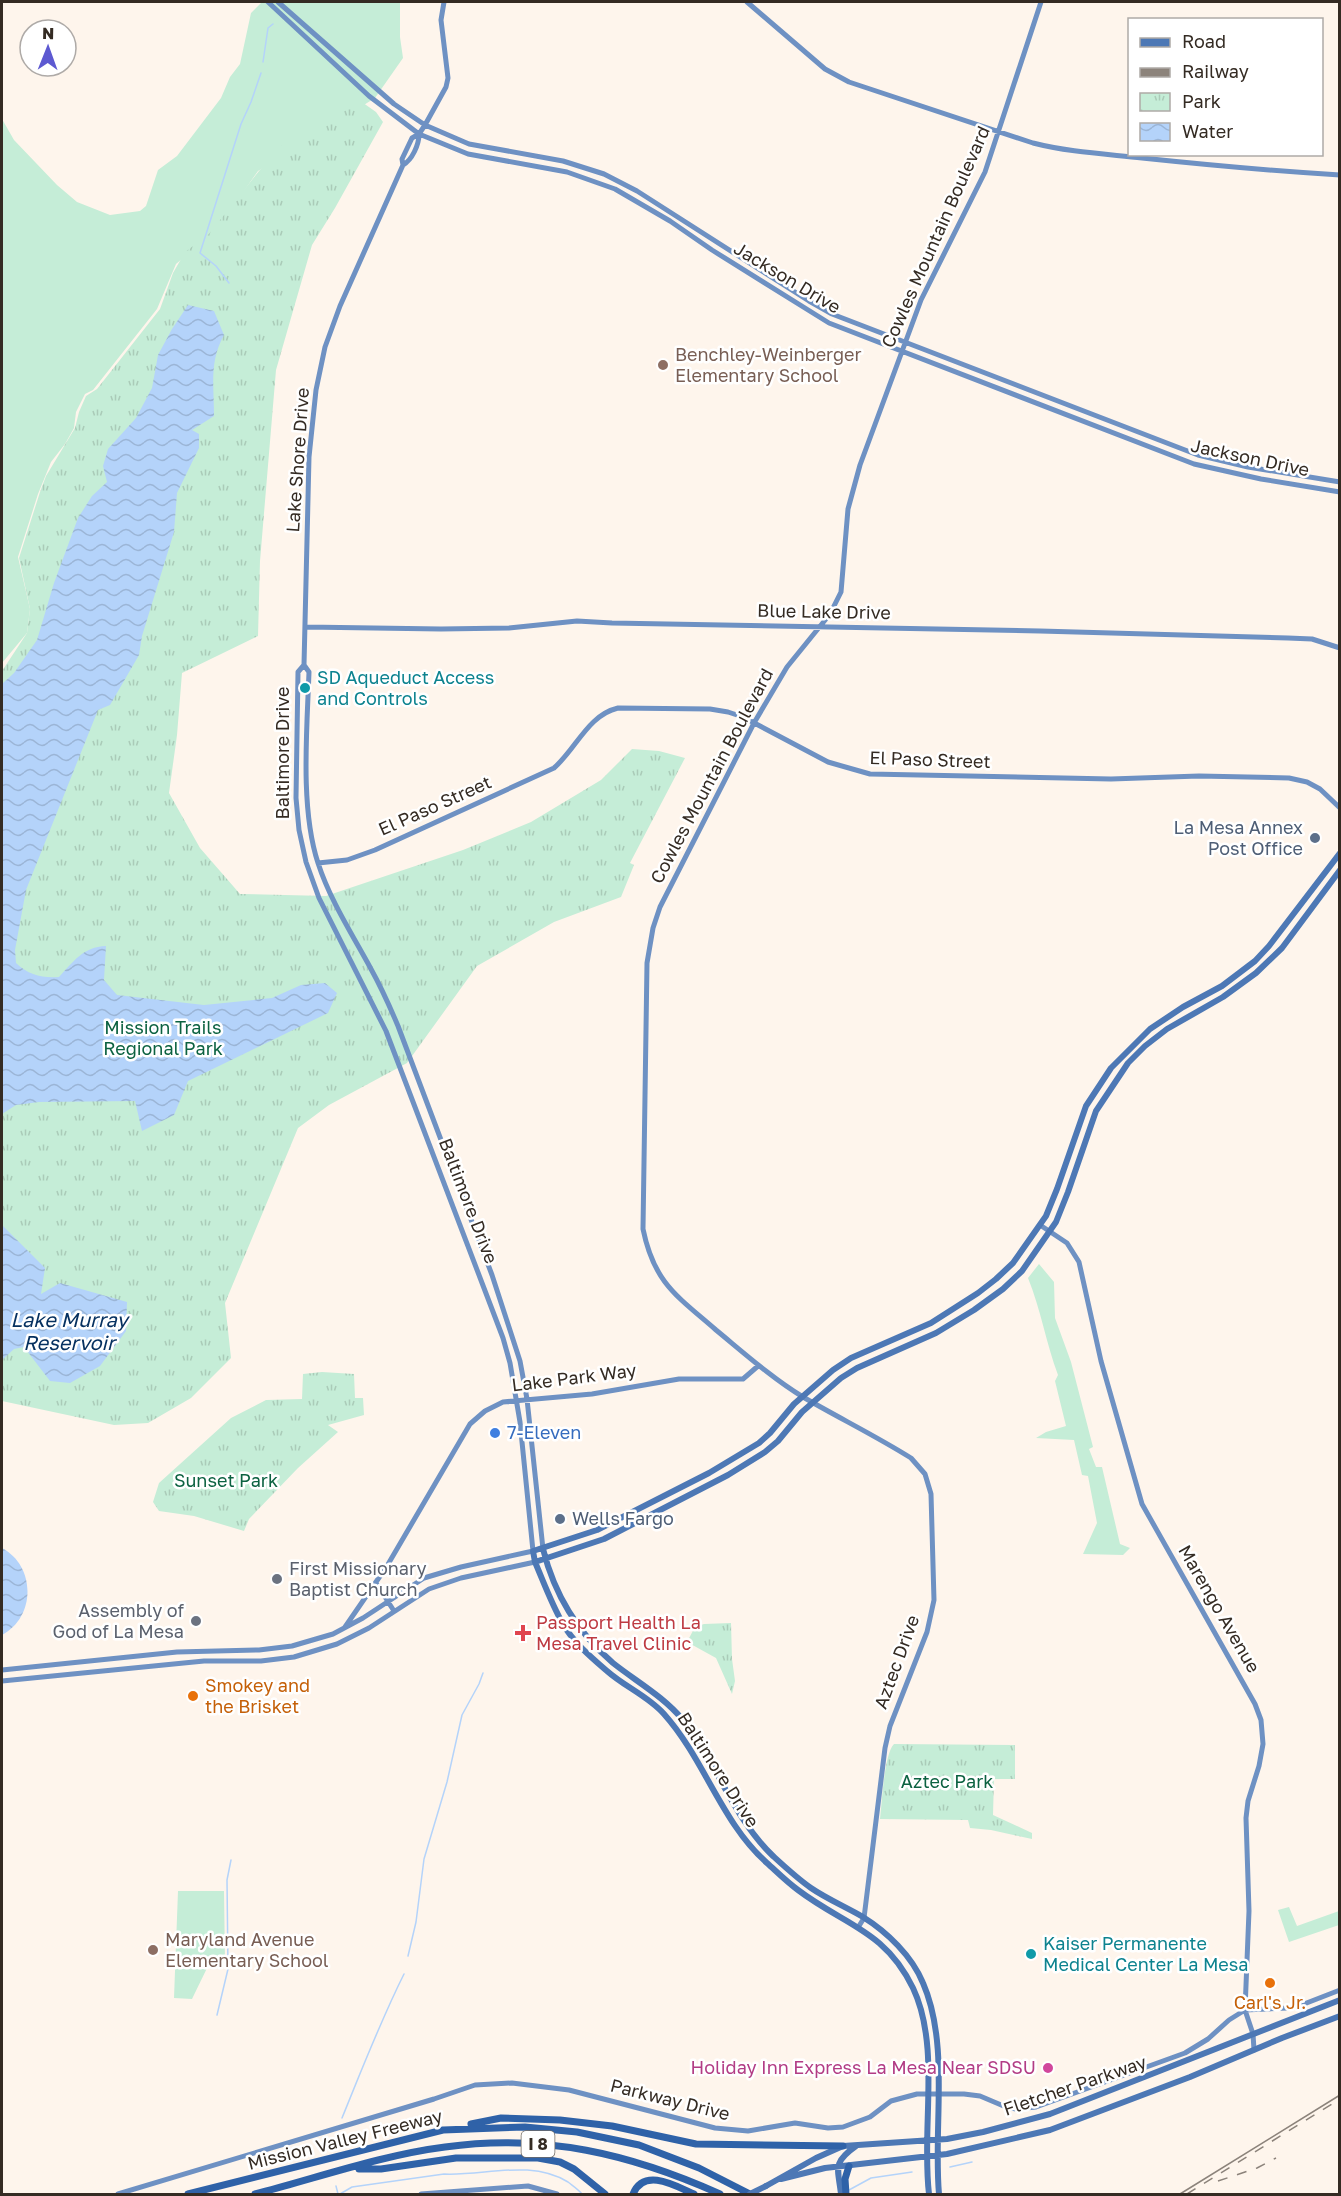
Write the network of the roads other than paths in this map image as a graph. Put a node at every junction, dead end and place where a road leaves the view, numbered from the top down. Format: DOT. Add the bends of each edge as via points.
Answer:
graph roads {
  1 [pos="268,2"];
  2 [pos="278,2"];
  3 [pos="444,2"];
  4 [pos="747,2"];
  5 [pos="1041,2"];
  6 [pos="425,125"];
  7 [pos="999,132"];
  8 [pos="419,134"];
  9 [pos="1128,156"];
  10 [pos="1128,156"];
  11 [pos="1340,175"];
  12 [pos="905,343"];
  13 [pos="901,352"];
  14 [pos="1340,482"];
  15 [pos="1340,492"];
  16 [pos="822,626"];
  17 [pos="306,627"];
  18 [pos="1340,648"];
  19 [pos="304,665"];
  20 [pos="754,723"];
  21 [pos="1340,808"];
  22 [pos="1340,853"];
  23 [pos="318,863"];
  24 [pos="1340,870"];
  25 [pos="1040,1225"];
  26 [pos="1050,1231"];
  27 [pos="1005,1271"];
  28 [pos="1013,1279"];
  29 [pos="512,1334"];
  30 [pos="503,1338"];
  31 [pos="758,1366"];
  32 [pos="527,1399"];
  33 [pos="808,1399"];
  34 [pos="516,1400"];
  35 [pos="746,1452"];
  36 [pos="752,1461"];
  37 [pos="543,1548"];
  38 [pos="533,1551"];
  39 [pos="546,1560"];
  40 [pos="535,1562"];
  41 [pos="376,1583"];
  42 [pos="387,1601"];
  43 [pos="394,1611"];
  44 [pos="344,1628"];
  45 [pos="2,1670"];
  46 [pos="2,1681"];
  47 [pos="811,1888"];
  48 [pos="805,1895"];
  49 [pos="864,1918"];
  50 [pos="859,1926"];
  51 [pos="1340,1990"];
  52 [pos="1340,2000"];
  53 [pos="1245,2010"];
  54 [pos="1340,2016"];
  55 [pos="1253,2034"];
  56 [pos="1262,2046"];
  57 [pos="1254,2050"];
  58 [pos="927,2094"];
  59 [pos="938,2094"];
  60 [pos="442,2130"];
  61 [pos="937,2140"];
  62 [pos="927,2141"];
  63 [pos="843,2146"];
  64 [pos="856,2146"];
  65 [pos="926,2156"];
  66 [pos="937,2156"];
  67 [pos="838,2166"];
  68 [pos="849,2166"];
  69 [pos="351,2169"];
  70 [pos="780,2179"];
  71 [pos="118,2194"];
  72 [pos="188,2194"];
  73 [pos="255,2194"];
  74 [pos="421,2194"];
  75 [pos="557,2194"];
  76 [pos="605,2194"];
  77 [pos="633,2194"];
  78 [pos="694,2194"];
  79 [pos="720,2194"];
  80 [pos="750,2194"];
  81 [pos="841,2194"];
  82 [pos="846,2194"];
  83 [pos="929,2194"];
  84 [pos="939,2194"];
  1 -- 8 [label="street, Jackson Drive" via="369,96"];
  2 -- 6 [label="street, Jackson Drive" via="394,104"];
  3 -- 6 [label="street, Lake Shore Drive" via="441,20 448,78"];
  4 -- 7 [label="street" via="837,77"];
  5 -- 7 [label="street, Cowles Mountain Boulevard"];
  6 -- 8 [label="street, Lake Shore Drive"];
  6 -- 12 [label="street, Jackson Drive" via="469,144 563,161 604,174 637,190 832,314"];
  7 -- 9 [label="street" via="1059,149"];
  7 -- 12 [label="street, Cowles Mountain Boulevard" via="985,172 921,300"];
  8 -- 13 [label="street, Jackson Drive" via="468,154 567,172 615,189 806,310"];
  8 -- 17 [label="street, Lake Shore Drive" via="340,306 315,390 309,457"];
  10 -- 11 [label="street"];
  12 -- 13 [label="street, Cowles Mountain Boulevard"];
  12 -- 14 [label="street, Jackson Drive" via="1208,458"];
  13 -- 15 [label="street, Jackson Drive" via="1194,464"];
  13 -- 16 [label="street, Cowles Mountain Boulevard" via="852,488 841,592"];
  16 -- 17 [label="street, Blue Lake Drive" via="583,621 509,628"];
  16 -- 18 [label="street, Blue Lake Drive" via="1312,639"];
  16 -- 20 [label="street, Cowles Mountain Boulevard" via="787,667"];
  17 -- 19 [label="street, Lake Shore Drive"];
  19 -- 23 [label="street, Baltimore Drive" via="309,672 309,830"];
  19 -- 30 [label="street, Baltimore Drive" via="298,672 296,798 306,862 319,898 386,1031"];
  20 -- 21 [label="street, El Paso Street" via="828,762 870,774 1289,778 1320,789"];
  20 -- 23 [label="street, El Paso Street" via="710,709 614,709 595,720 554,768 375,850 347,860"];
  20 -- 31 [label="street, Cowles Mountain Boulevard" via="660,907 653,928 647,963 642,1183 643,1229 658,1274 678,1297"];
  22 -- 25 [label="main road" via="1255,961 1222,986 1150,1029 1114,1065 1086,1106 1058,1189"];
  23 -- 29 [label="street, Baltimore Drive" via="398,1026"];
  24 -- 26 [label="main road" via="1282,948 1256,973 1167,1029 1128,1063 1096,1111"];
  25 -- 26 [label="street, Marengo Avenue"];
  25 -- 27 [label="main road"];
  26 -- 28 [label="main road"];
  26 -- 53 [label="street, Marengo Avenue" via="1067,1243 1079,1262 1101,1361 1142,1504 1261,1720 1261,1760 1246,1818 1249,1911"];
  27 -- 28 [label="main road"];
  27 -- 33 [label="main road" via="933,1322 851,1358 833,1370"];
  28 -- 33 [label="main road" via="936,1333 857,1368"];
  29 -- 30 [label="street"];
  29 -- 32 [label="street, Baltimore Drive"];
  30 -- 34 [label="street, Baltimore Drive"];
  31 -- 32 [label="street, Lake Park Way" via="743,1379 679,1379 592,1394"];
  31 -- 33 [label="street, Cowles Mountain Boulevard"];
  32 -- 34 [label="street, Lake Park Way"];
  32 -- 37 [label="street, Baltimore Drive"];
  33 -- 35 [label="main road"];
  33 -- 36 [label="main road" via="778,1441"];
  33 -- 49 [label="street, Aztec Drive" via="911,1458 925,1474 931,1494 934,1600 927,1632 890,1726"];
  34 -- 38 [label="street, Baltimore Drive"];
  34 -- 41 [label="street, Lake Park Way" via="490,1407 470,1424"];
  35 -- 36 [label="street"];
  35 -- 37 [label="main road" via="594,1531"];
  36 -- 39 [label="main road" via="614,1534"];
  37 -- 38 [label="main road"];
  37 -- 39 [label="main road, Baltimore Drive"];
  38 -- 40 [label="main road, Baltimore Drive"];
  38 -- 42 [label="street" via="440,1572"];
  39 -- 40 [label="main road"];
  39 -- 47 [label="main road, Baltimore Drive" via="563,1602 593,1644 675,1711 704,1750 753,1835"];
  40 -- 43 [label="street" via="446,1582"];
  40 -- 48 [label="main road, Baltimore Drive" via="564,1627 608,1672 664,1714 698,1762 741,1836"];
  41 -- 42 [label="street"];
  41 -- 44 [label="street, Lake Park Way"];
  42 -- 43 [label="street"];
  42 -- 44 [label="street"];
  43 -- 46 [label="street" via="338,1644 294,1657 204,1661"];
  44 -- 45 [label="street" via="292,1646 171,1653"];
  47 -- 48 [label="main road"];
  47 -- 49 [label="main road, Baltimore Drive"];
  48 -- 50 [label="main road, Baltimore Drive"];
  49 -- 50 [label="street, Aztec Drive"];
  49 -- 59 [label="main road, Baltimore Drive" via="891,1938 922,1981 937,2035"];
  50 -- 58 [label="main road, Baltimore Drive" via="886,1948 900,1966 920,2006 927,2037"];
  51 -- 53 [label="street" via="1287,2008"];
  52 -- 55 [label="main road, Fletcher Parkway"];
  53 -- 55 [label="street, Marengo Avenue"];
  53 -- 59 [label="street, Parkway Drive" via="1185,2053 1036,2107 1016,2109 980,2097"];
  54 -- 56 [label="main road, Fletcher Parkway"];
  55 -- 56 [label="street, Marengo Avenue"];
  55 -- 57 [label="street, Marengo Avenue"];
  55 -- 61 [label="main road, Fletcher Parkway" via="1067,2109"];
  56 -- 57 [label="main road, Fletcher Parkway"];
  57 -- 66 [label="main road, Fletcher Parkway" via="1050,2130"];
  58 -- 59 [label="street, Parkway Drive"];
  58 -- 62 [label="main road, Baltimore Drive"];
  58 -- 71 [label="street, Parkway Drive" via="891,2101 870,2117 843,2127 795,2123 737,2131 569,2090 491,2083 456,2090"];
  59 -- 61 [label="main road, Baltimore Drive"];
  60 -- 63 [label="highway" via="520,2118 612,2126 706,2145"];
  60 -- 72 [label="highway, Mission Valley Freeway / I 8"];
  60 -- 80 [label="highway, Mission Valley Freeway / I 8" via="550,2128 608,2138 669,2156"];
  61 -- 62 [label="main road, Fletcher Parkway"];
  61 -- 66 [label="main road, Baltimore Drive"];
  62 -- 64 [label="main road, Fletcher Parkway"];
  62 -- 65 [label="main road, Baltimore Drive"];
  63 -- 64 [label="main road, Fletcher Parkway"];
  63 -- 70 [label="main road, Fletcher Parkway"];
  64 -- 67 [label="main road" via="842,2156"];
  65 -- 66 [label="main road, Fletcher Parkway"];
  65 -- 68 [label="main road, Fletcher Parkway"];
  65 -- 83 [label="main road, Baltimore Drive"];
  66 -- 84 [label="main road, Baltimore Drive"];
  67 -- 68 [label="main road, Fletcher Parkway"];
  67 -- 70 [label="main road, Fletcher Parkway"];
  67 -- 81 [label="main road"];
  68 -- 82 [label="highway"];
  69 -- 73 [label="highway, Mission Valley Freeway / I 8"];
  69 -- 76 [label="highway" via="381,2169 456,2158 538,2157 574,2169"];
  69 -- 79 [label="highway, Mission Valley Freeway / I 8" via="444,2147 497,2142 545,2144 659,2168"];
  70 -- 80 [label="main road, Fletcher Parkway, bridge"];
  74 -- 75 [label="street" via="528,2186"];
  77 -- 78 [label="highway" via="641,2182 653,2180"];
}
